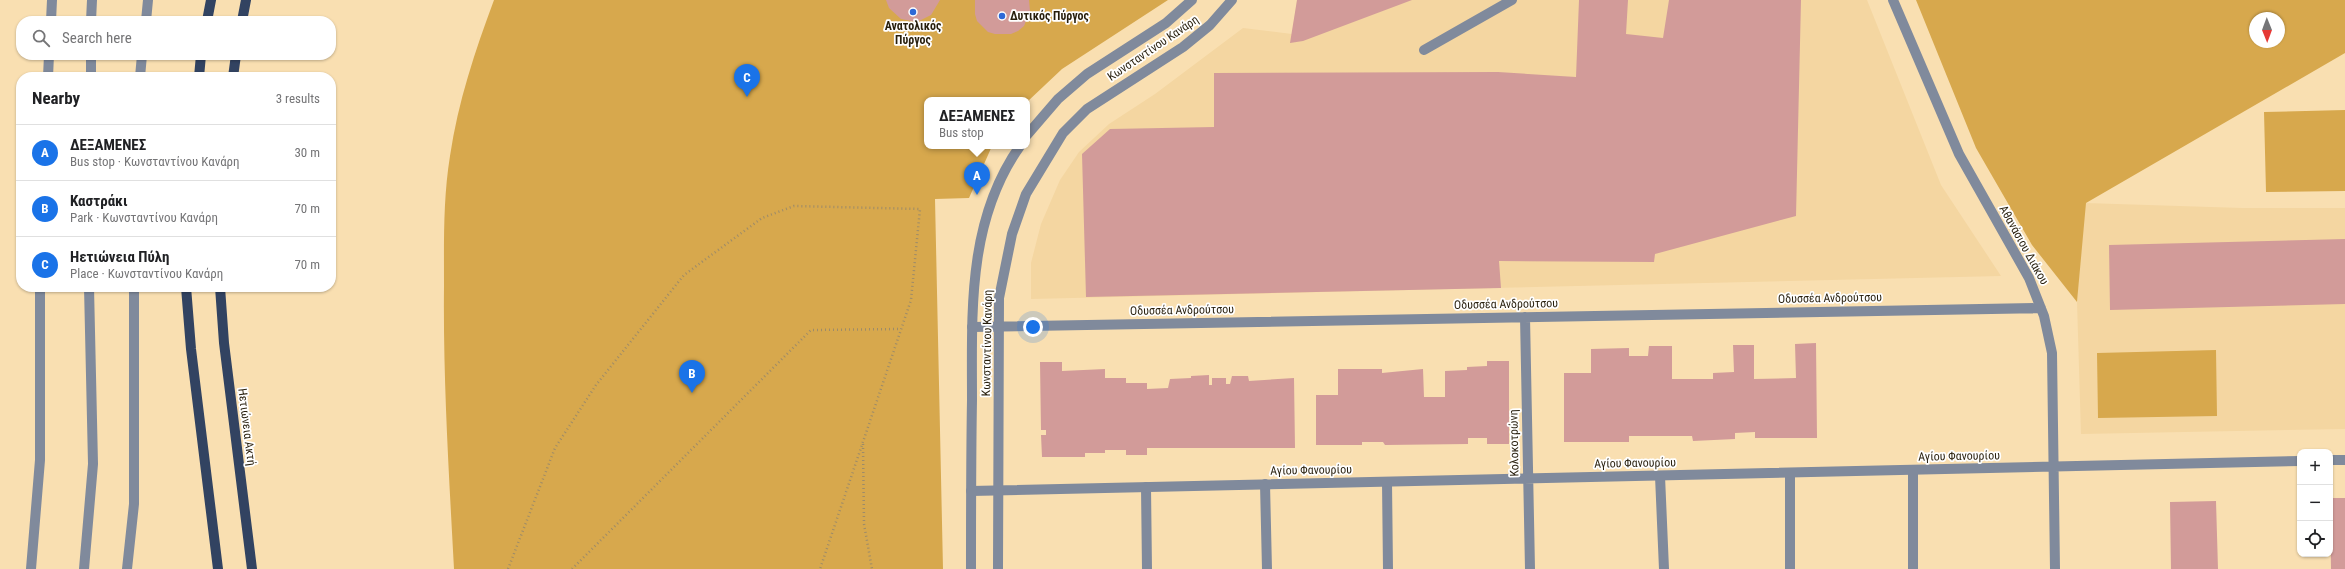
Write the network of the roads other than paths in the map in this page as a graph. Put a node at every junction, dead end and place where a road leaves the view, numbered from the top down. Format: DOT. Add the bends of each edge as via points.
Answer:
graph roads {
  1 [pos="52,0"];
  2 [pos="92,0"];
  3 [pos="148,0"];
  4 [pos="212,0"];
  5 [pos="246,0"];
  6 [pos="1192,0"];
  7 [pos="1232,0"];
  8 [pos="1512,0"];
  9 [pos="1893,0"];
  10 [pos="51,16"];
  11 [pos="91,16"];
  12 [pos="146,16"];
  13 [pos="209,16"];
  14 [pos="243,16"];
  15 [pos="1424,50"];
  16 [pos="49,60"];
  17 [pos="91,60"];
  18 [pos="142,60"];
  19 [pos="201,60"];
  20 [pos="235,60"];
  21 [pos="48,72"];
  22 [pos="90,72"];
  23 [pos="140,72"];
  24 [pos="200,72"];
  25 [pos="234,72"];
  26 [pos="1030,132"];
  27 [pos="1018,149"];
  28 [pos="40,292"];
  29 [pos="89,292"];
  30 [pos="134,292"];
  31 [pos="186,292"];
  32 [pos="220,292"];
  33 [pos="2041,308"];
  34 [pos="1525,317"];
  35 [pos="972,327"];
  36 [pos="999,327"];
  37 [pos="2333,460"];
  38 [pos="2345,460"];
  39 [pos="2297,461"];
  40 [pos="2054,467"];
  41 [pos="1913,470"];
  42 [pos="1790,473"];
  43 [pos="1660,476"];
  44 [pos="1528,479"];
  45 [pos="1387,482"];
  46 [pos="1264,484"];
  47 [pos="1146,487"];
  48 [pos="999,490"];
  49 [pos="971,491"];
  50 [pos="31,569"];
  51 [pos="84,569"];
  52 [pos="127,569"];
  53 [pos="218,569"];
  54 [pos="252,569"];
  55 [pos="971,569"];
  56 [pos="998,569"];
  57 [pos="1147,569"];
  58 [pos="1267,569"];
  59 [pos="1388,569"];
  60 [pos="1530,569"];
  61 [pos="1664,569"];
  62 [pos="1790,569"];
  63 [pos="1913,569"];
  64 [pos="2055,569"];
  1 -- 10 [label="street"];
  2 -- 11 [label="street"];
  3 -- 12 [label="street"];
  4 -- 13 [label="main road"];
  5 -- 14 [label="main road"];
  6 -- 26 [label="street, Κωνσταντίνου Κανάρη" via="1166,23 1087,74 1058,99"];
  7 -- 36 [label="street, Κωνσταντίνου Κανάρη" via="1210,25 1182,47 1099,100 1063,133 1026,194 1012,234 1000,291"];
  8 -- 15 [label="street"];
  9 -- 33 [label="street, Αθανάσιου Διάκου" via="1959,154 2029,278"];
  16 -- 21 [label="street"];
  17 -- 22 [label="street"];
  18 -- 23 [label="street"];
  19 -- 24 [label="main road"];
  20 -- 25 [label="main road"];
  27 -- 35 [label="street, Κωνσταντίνου Κανάρη" via="998,181 985,218 976,265"];
  28 -- 50 [label="street" via="40,460"];
  29 -- 51 [label="street" via="92,464"];
  30 -- 52 [label="street" via="134,504"];
  31 -- 53 [label="main road"];
  32 -- 54 [label="main road, Ηετιώνεια Ακτή" via="224,343"];
  33 -- 34 [label="street, Οδυσσέα Ανδρούτσου"];
  33 -- 40 [label="street, Αθανάσιου Διάκου" via="2052,353"];
  34 -- 36 [label="street, Οδυσσέα Ανδρούτσου"];
  34 -- 44 [label="street, Κολοκοτρώνη"];
  35 -- 36 [label="street, Οδυσσέα Ανδρούτσου"];
  35 -- 49 [label="street, Κωνσταντίνου Κανάρη"];
  36 -- 48 [label="street, Κωνσταντίνου Κανάρη"];
  37 -- 38 [label="street"];
  39 -- 40 [label="street, Αγίου Φανουρίου"];
  40 -- 41 [label="street, Αγίου Φανουρίου"];
  40 -- 64 [label="street, Αθανάσιου Διάκου"];
  41 -- 42 [label="street, Αγίου Φανουρίου"];
  41 -- 63 [label="street"];
  42 -- 43 [label="street, Αγίου Φανουρίου"];
  42 -- 62 [label="street"];
  43 -- 44 [label="street, Αγίου Φανουρίου"];
  43 -- 61 [label="street"];
  44 -- 45 [label="street, Αγίου Φανουρίου"];
  44 -- 60 [label="street, Κολοκοτρώνη"];
  45 -- 46 [label="street, Αγίου Φανουρίου"];
  45 -- 59 [label="street"];
  46 -- 47 [label="street, Αγίου Φανουρίου"];
  46 -- 58 [label="street"];
  47 -- 48 [label="street, Αγίου Φανουρίου"];
  47 -- 57 [label="street"];
  48 -- 49 [label="street, Αγίου Φανουρίου"];
  48 -- 56 [label="street, Κωνσταντίνου Κανάρη"];
  49 -- 55 [label="street, Κωνσταντίνου Κανάρη"];
}
